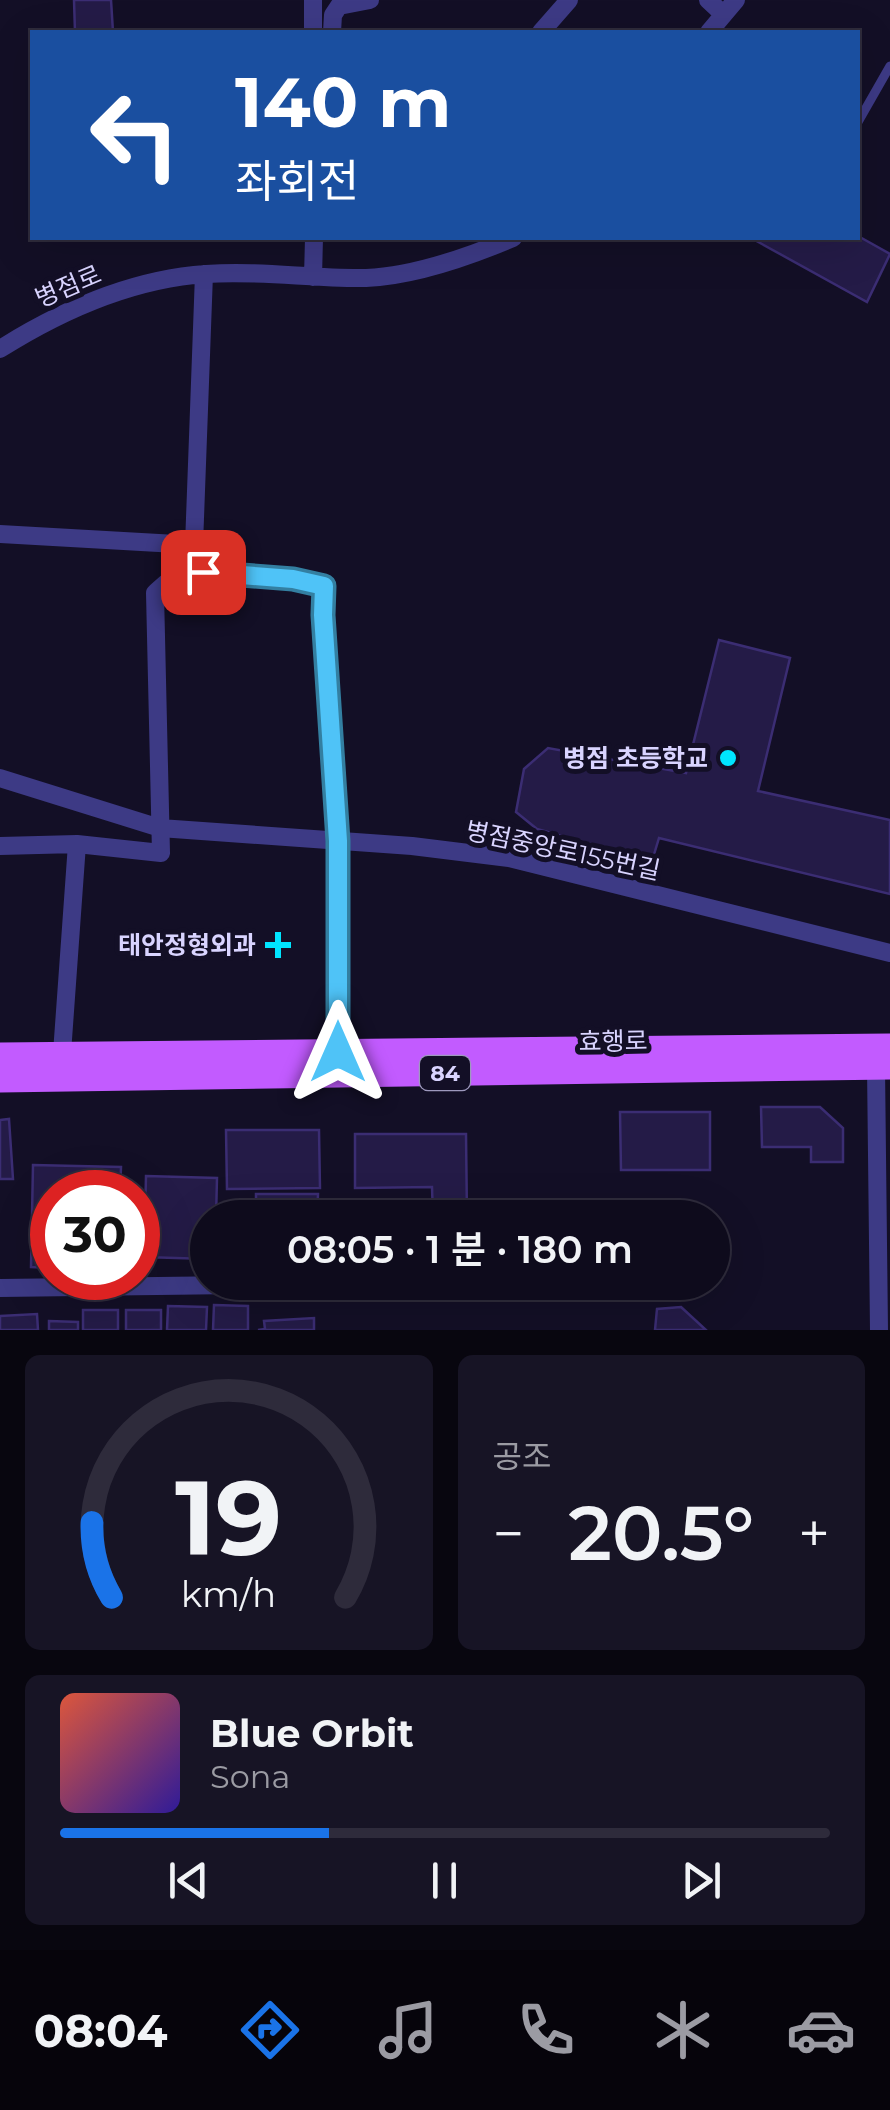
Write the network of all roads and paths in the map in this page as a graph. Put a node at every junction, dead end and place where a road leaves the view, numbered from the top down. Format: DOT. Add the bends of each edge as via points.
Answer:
graph roads {
  1 [pos="313,0"];
  2 [pos="370,0"];
  3 [pos="569,0"];
  4 [pos="708,0"];
  5 [pos="730,7"];
  6 [pos="313,30"];
  7 [pos="332,30"];
  8 [pos="544,30"];
  9 [pos="711,30"];
  10 [pos="890,66"];
  11 [pos="860,118"];
  12 [pos="314,240"];
  13 [pos="460,240"];
  14 [pos="508,240"];
  15 [pos="462,257"];
  16 [pos="204,274"];
  17 [pos="313,277"];
  18 [pos="0,349"];
  19 [pos="0,534"];
  20 [pos="0,778"];
  21 [pos="160,828"];
  22 [pos="338,841"];
  23 [pos="77,844"];
  24 [pos="0,846"];
  25 [pos="890,954"];
  26 [pos="62,1054"];
  27 [pos="0,1055"];
  28 [pos="886,1060"];
  29 [pos="338,1063"];
  30 [pos="0,1080"];
  31 [pos="884,1275"];
  32 [pos="190,1286"];
  33 [pos="0,1288"];
  34 [pos="880,1330"];
  1 -- 6 [label="street"];
  2 -- 7 [label="street" via="339,6"];
  3 -- 8 [label="street"];
  4 -- 5 [label="street"];
  5 -- 9 [label="street"];
  10 -- 11 [label="lane"];
  12 -- 17 [label="street"];
  13 -- 15 [label="street"];
  14 -- 15 [label="street, 병점로"];
  15 -- 17 [label="street, 병점로" via="400,274"];
  16 -- 17 [label="street, 병점로"];
  16 -- 18 [label="street, 병점로" via="146,282 89,302"];
  16 -- 19 [label="street" via="194,545"];
  20 -- 21 [label="street, 병점중앙로155번길"];
  21 -- 22 [label="street, 병점중앙로155번길"];
  21 -- 22 [label="street" via="155,593 176,575 203,572 324,586"];
  21 -- 23 [label="street" via="161,852"];
  22 -- 25 [label="street, 병점중앙로155번길" via="509,858"];
  22 -- 29 [label="street"];
  23 -- 24 [label="street"];
  23 -- 26 [label="street"];
  26 -- 27 [label="main road, 효행로 / 84"];
  26 -- 29 [label="main road, 효행로 / 84"];
  28 -- 29 [label="main road, 효행로 / 84"];
  28 -- 31 [label="street"];
  29 -- 30 [label="main road, 효행로 / 84"];
  31 -- 34 [label="street"];
  32 -- 33 [label="street"];
}
